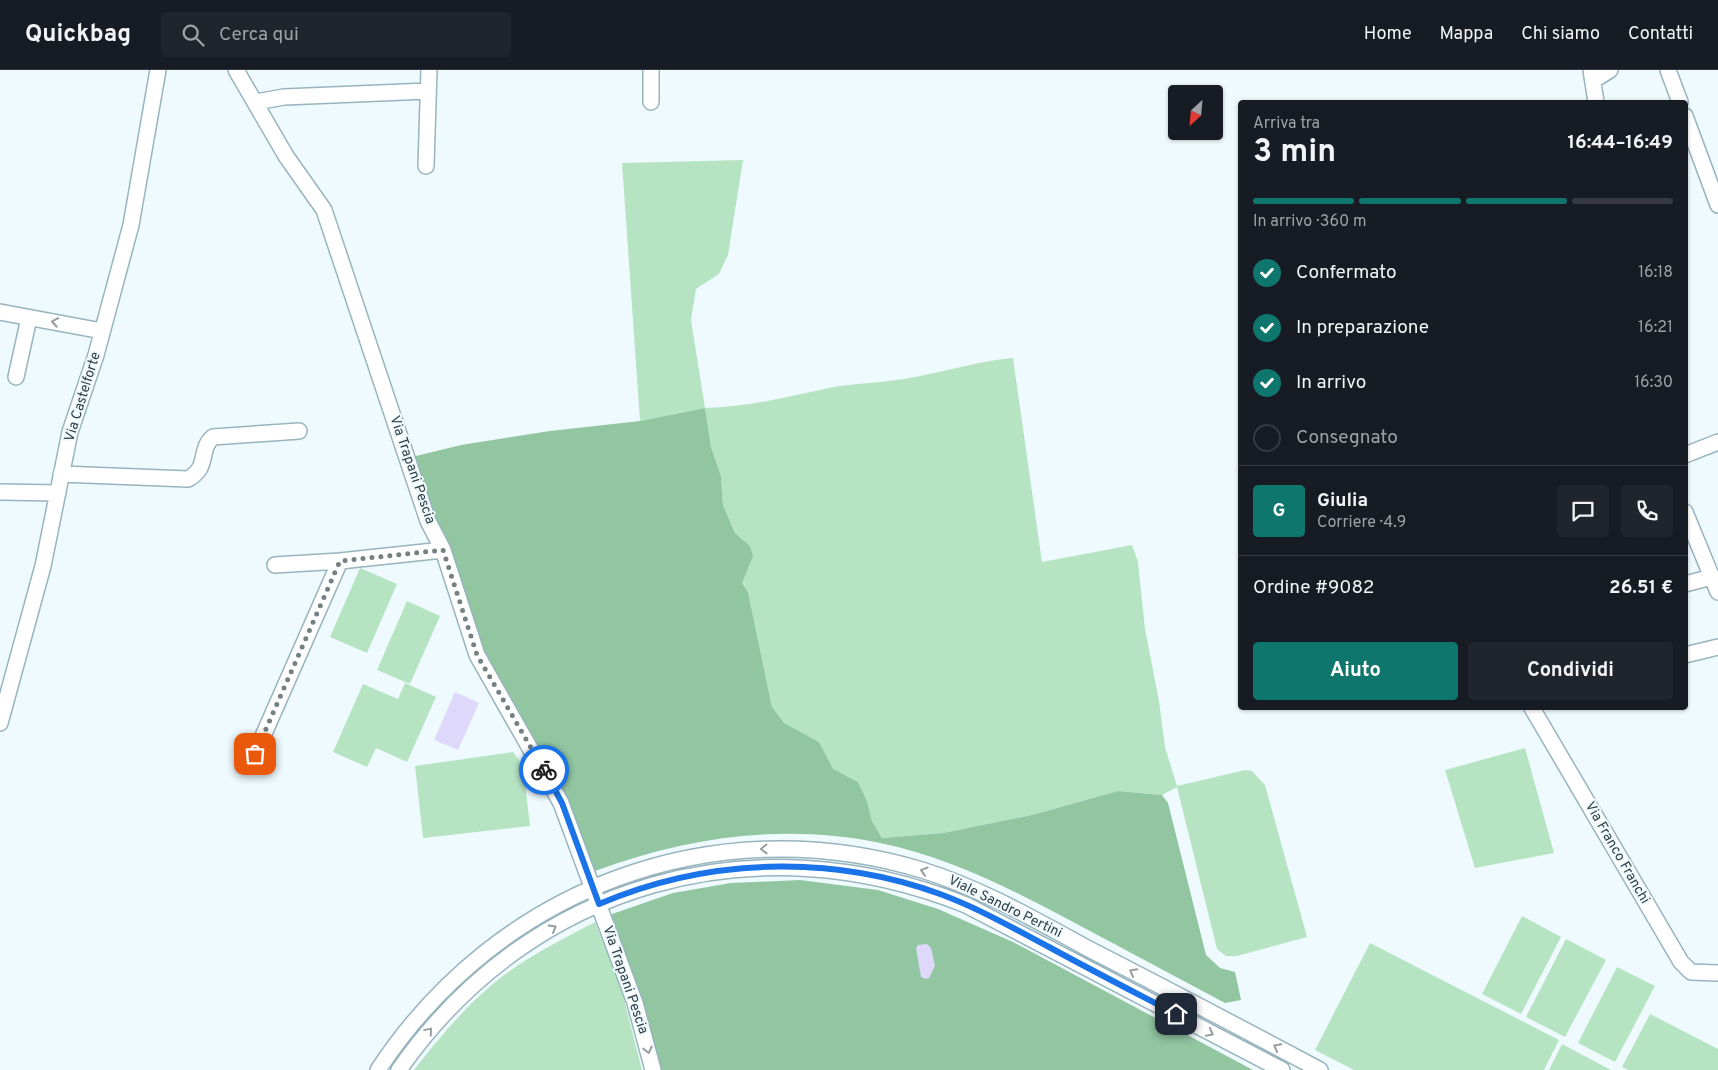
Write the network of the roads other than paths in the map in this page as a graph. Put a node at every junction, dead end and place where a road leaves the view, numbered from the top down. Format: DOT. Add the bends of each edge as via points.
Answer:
graph roads {
  1 [pos="158,70"];
  2 [pos="236,70"];
  3 [pos="429,70"];
  4 [pos="651,70"];
  5 [pos="1610,70"];
  6 [pos="1668,70"];
  7 [pos="1593,75"];
  8 [pos="428,90"];
  9 [pos="1596,100"];
  10 [pos="1679,100"];
  11 [pos="256,102"];
  12 [pos="651,102"];
  13 [pos="1688,124"];
  14 [pos="426,166"];
  15 [pos="1718,205"];
  16 [pos="0,312"];
  17 [pos="29,318"];
  18 [pos="102,331"];
  19 [pos="16,377"];
  20 [pos="298,431"];
  21 [pos="1718,442"];
  22 [pos="1688,453"];
  23 [pos="61,474"];
  24 [pos="0,492"];
  25 [pos="58,494"];
  26 [pos="1688,519"];
  27 [pos="443,550"];
  28 [pos="340,561"];
  29 [pos="275,565"];
  30 [pos="1712,577"];
  31 [pos="1688,583"];
  32 [pos="1718,592"];
  33 [pos="1718,647"];
  34 [pos="1688,654"];
  35 [pos="1533,710"];
  36 [pos="0,723"];
  37 [pos="255,754"];
  38 [pos="592,887"];
  39 [pos="599,904"];
  40 [pos="1718,973"];
  41 [pos="378,1070"];
  42 [pos="399,1070"];
  43 [pos="652,1070"];
  44 [pos="1282,1070"];
  45 [pos="1320,1070"];
  1 -- 18 [label="street, Via Castelforte" via="131,226"];
  2 -- 11 [label="street, Via Trapani Pescia"];
  3 -- 8 [label="street"];
  4 -- 12 [label="street"];
  5 -- 7 [label="street"];
  6 -- 10 [label="street"];
  7 -- 9 [label="street"];
  8 -- 11 [label="street" via="284,97"];
  8 -- 14 [label="street"];
  11 -- 27 [label="street, Via Trapani Pescia" via="286,156 324,210 428,521"];
  13 -- 15 [label="street"];
  16 -- 17 [label="street"];
  18 -- 17 [label="street, one-way"];
  17 -- 19 [label="street"];
  18 -- 23 [label="street, Via Castelforte" via="70,432"];
  20 -- 23 [label="street" via="213,437 207,445 201,469 188,478"];
  21 -- 22 [label="street"];
  23 -- 25 [label="street, Via Castelforte"];
  24 -- 25 [label="street"];
  25 -- 36 [label="street, Via Castelforte" via="43,566"];
  26 -- 30 [label="street"];
  27 -- 28 [label="street"];
  27 -- 38 [label="street, Via Trapani Pescia" via="477,655 562,803"];
  28 -- 29 [label="street"];
  28 -- 37 [label="street"];
  30 -- 31 [label="street"];
  30 -- 32 [label="street"];
  33 -- 34 [label="street"];
  35 -- 40 [label="street, Via Franco Franchi" via="1681,962 1691,972"];
  38 -- 39 [label="street, Via Trapani Pescia"];
  38 -- 41 [label="street, Viale Sandro Pertini" via="537,916 453,980 426,1007"];
  45 -- 38 [label="street, Viale Sandro Pertini, one-way" via="994,899 950,880 894,863 802,850 746,850 668,862"];
  42 -- 39 [label="street, Viale Sandro Pertini, one-way" via="434,1025 485,974 547,931"];
  39 -- 43 [label="street, Via Trapani Pescia, one-way" via="635,1003"];
  39 -- 44 [label="street, Viale Sandro Pertini, one-way" via="676,878 735,868 810,868 888,879 939,894 987,915"];
}
